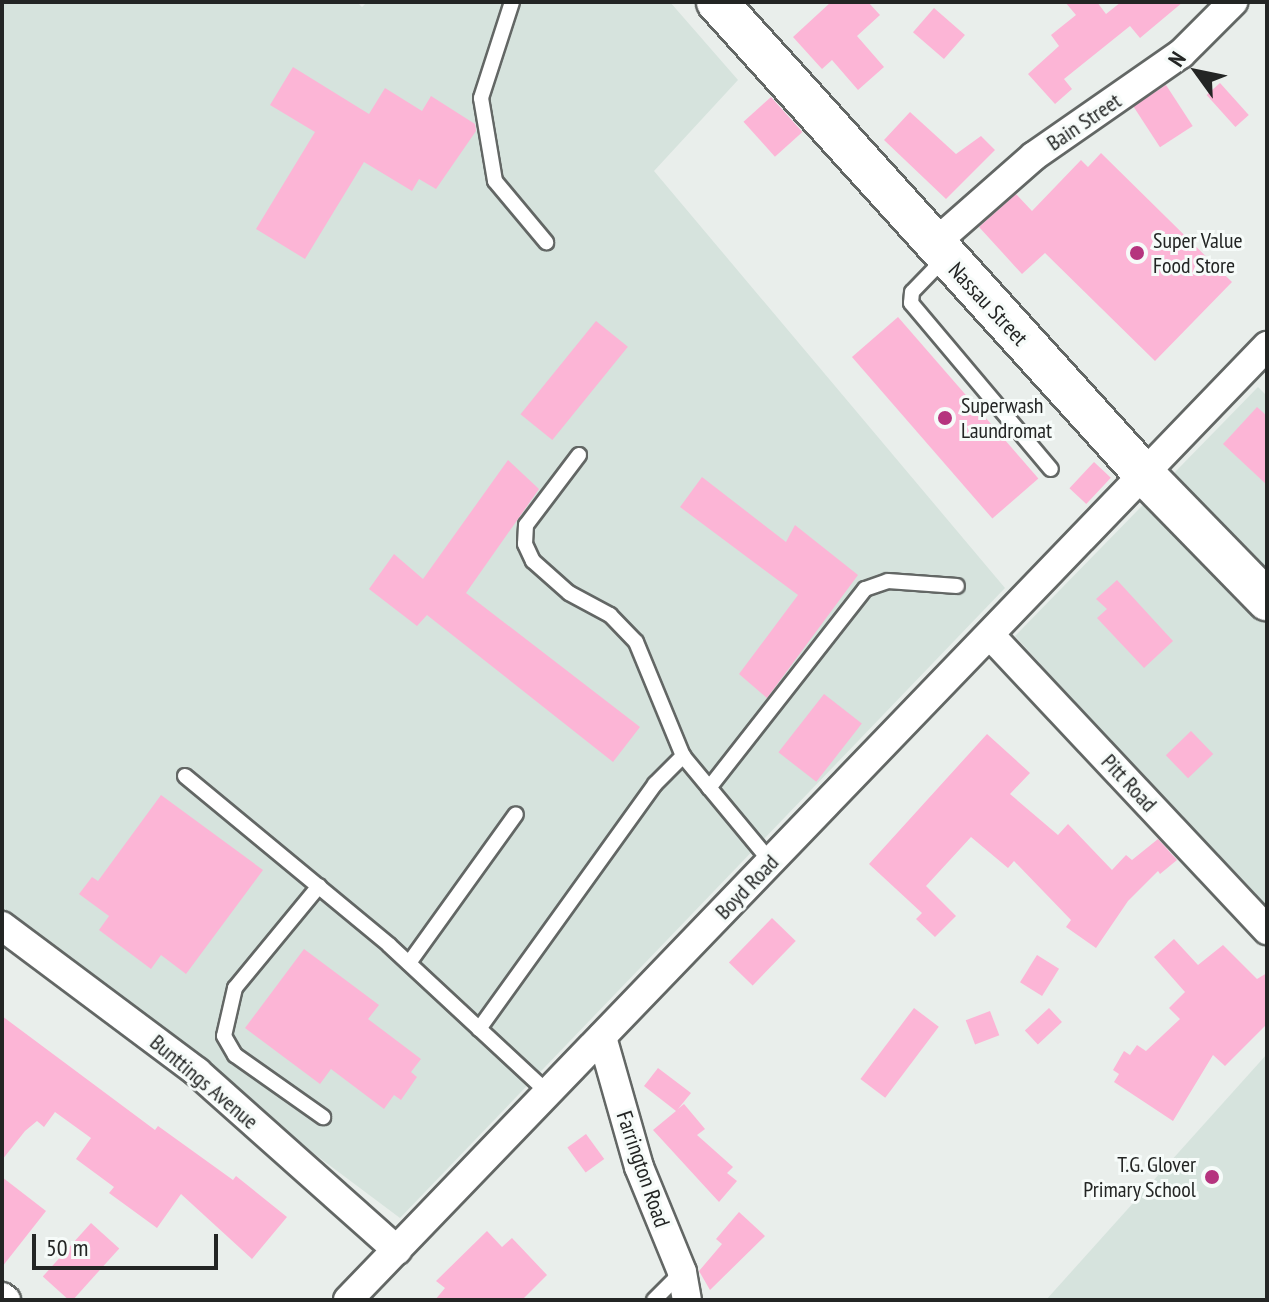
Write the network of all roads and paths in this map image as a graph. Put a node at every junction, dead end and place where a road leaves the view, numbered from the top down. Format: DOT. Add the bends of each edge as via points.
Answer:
graph roads {
  1 [pos="512,2"];
  2 [pos="717,2"];
  3 [pos="1233,2"];
  4 [pos="546,242"];
  5 [pos="940,250"];
  6 [pos="1267,346"];
  7 [pos="579,455"];
  8 [pos="1051,469"];
  9 [pos="1145,475"];
  10 [pos="957,586"];
  11 [pos="1267,600"];
  12 [pos="990,635"];
  13 [pos="683,756"];
  14 [pos="185,776"];
  15 [pos="709,788"];
  16 [pos="516,814"];
  17 [pos="771,862"];
  18 [pos="319,886"];
  19 [pos="2,926"];
  20 [pos="1267,930"];
  21 [pos="409,963"];
  22 [pos="479,1029"];
  23 [pos="602,1037"];
  24 [pos="548,1093"];
  25 [pos="323,1117"];
  26 [pos="397,1250"];
  27 [pos="684,1286"];
  28 [pos="348,1300"];
  29 [pos="654,1300"];
  1 -- 4 [label="lane" via="481,98 495,181"];
  2 -- 5 [label="main road, Nassau Street"];
  3 -- 5 [label="street, Bain Street" via="1181,54 1034,156"];
  5 -- 8 [label="lane" via="912,292 911,303"];
  5 -- 9 [label="main road, Nassau Street"];
  6 -- 9 [label="street, Boyd Road"];
  7 -- 13 [label="lane" via="526,525 525,544 533,561 569,593 610,615 636,642"];
  9 -- 11 [label="main road, Nassau Street"];
  9 -- 12 [label="street, Boyd Road"];
  10 -- 15 [label="lane" via="888,581 865,589"];
  12 -- 17 [label="street, Boyd Road"];
  12 -- 20 [label="street, Pitt Road"];
  13 -- 15 [label="lane"];
  13 -- 22 [label="lane" via="655,784"];
  14 -- 18 [label="lane"];
  15 -- 17 [label="lane"];
  16 -- 21 [label="lane"];
  17 -- 23 [label="street, Boyd Road"];
  18 -- 21 [label="lane"];
  18 -- 25 [label="lane" via="235,988 224,1036 235,1055"];
  19 -- 26 [label="street, Bunttings Avenue" via="197,1072"];
  21 -- 22 [label="lane"];
  22 -- 24 [label="lane"];
  23 -- 24 [label="street, Boyd Road"];
  23 -- 27 [label="street, Farrington Road" via="639,1167"];
  24 -- 26 [label="street, Boyd Road"];
  26 -- 28 [label="street, Boyd Road"];
  27 -- 29 [label="lane"];
}
